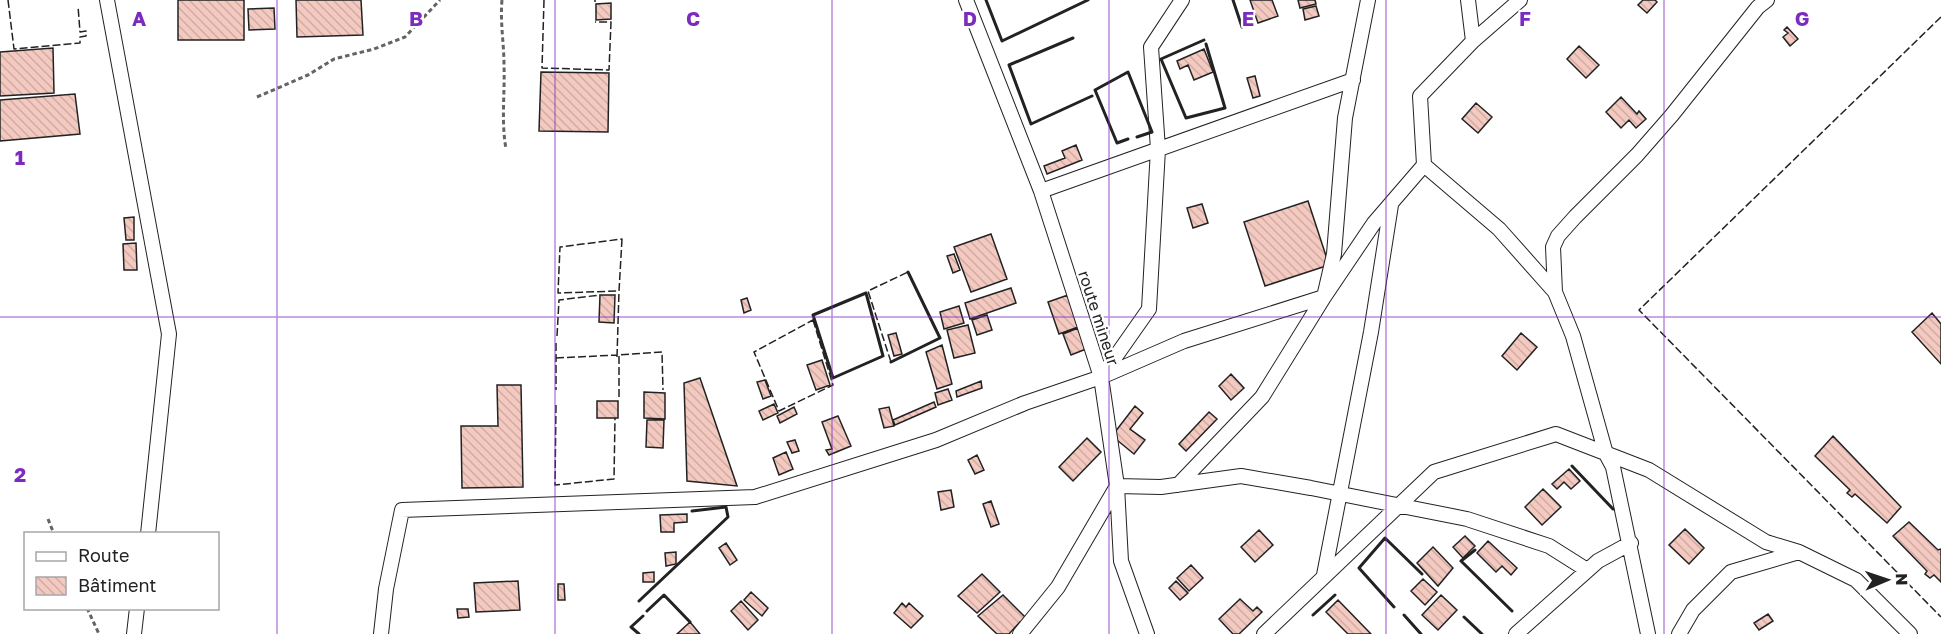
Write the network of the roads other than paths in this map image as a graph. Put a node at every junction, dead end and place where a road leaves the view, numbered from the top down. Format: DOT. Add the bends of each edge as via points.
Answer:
graph roads {
  1 [pos="107,0"];
  2 [pos="966,0"];
  3 [pos="1182,0"];
  4 [pos="1368,0"];
  5 [pos="1468,0"];
  6 [pos="1520,0"];
  7 [pos="1767,0"];
  8 [pos="1473,41"];
  9 [pos="1353,80"];
  10 [pos="1158,149"];
  11 [pos="1424,165"];
  12 [pos="1041,191"];
  13 [pos="1391,203"];
  14 [pos="1555,292"];
  15 [pos="1324,297"];
  16 [pos="1101,377"];
  17 [pos="1606,454"];
  18 [pos="1178,485"];
  19 [pos="1117,486"];
  20 [pos="1340,495"];
  21 [pos="1399,504"];
  22 [pos="147,532"];
  23 [pos="1631,543"];
  24 [pos="1799,552"];
  25 [pos="1587,570"];
  26 [pos="1324,575"];
  27 [pos="137,610"];
  28 [pos="134,634"];
  29 [pos="381,634"];
  30 [pos="1020,634"];
  31 [pos="1147,634"];
  32 [pos="1264,634"];
  33 [pos="1516,634"];
  34 [pos="1648,634"];
  35 [pos="1679,634"];
  36 [pos="1910,634"];
  1 -- 22 [label="street" via="169,334"];
  2 -- 12 [label="street, route mineur"];
  3 -- 10 [label="street" via="1151,47"];
  4 -- 9 [label="street"];
  5 -- 8 [label="street"];
  6 -- 8 [label="street"];
  7 -- 14 [label="street" via="1637,155 1558,236 1553,247"];
  8 -- 11 [label="street" via="1420,96"];
  9 -- 10 [label="street"];
  9 -- 15 [label="street" via="1345,118 1334,254"];
  10 -- 12 [label="street"];
  10 -- 16 [label="street" via="1149,309"];
  11 -- 13 [label="street"];
  11 -- 14 [label="street" via="1499,229"];
  12 -- 16 [label="street, route mineur"];
  13 -- 15 [label="street"];
  13 -- 20 [label="street"];
  14 -- 17 [label="street" via="1573,336"];
  15 -- 16 [label="street" via="1184,341"];
  15 -- 18 [label="street" via="1262,397"];
  16 -- 19 [label="street, route mineur"];
  16 -- 29 [label="street" via="936,440 755,497 402,510"];
  17 -- 21 [label="street" via="1556,434 1434,472"];
  17 -- 23 [label="street" via="1613,467"];
  17 -- 24 [label="street" via="1650,470 1766,542"];
  18 -- 19 [label="street"];
  18 -- 20 [label="street" via="1241,476"];
  19 -- 30 [label="street" via="1058,587"];
  19 -- 31 [label="street, route mineur" via="1121,561"];
  20 -- 21 [label="street"];
  20 -- 26 [label="street"];
  21 -- 25 [label="street" via="1467,519 1549,546"];
  21 -- 26 [label="street"];
  23 -- 25 [label="street"];
  23 -- 34 [label="street"];
  24 -- 35 [label="street" via="1731,572 1693,610"];
  24 -- 36 [label="street" via="1856,580"];
  25 -- 33 [label="street"];
  26 -- 32 [label="street"];
  27 -- 28 [label="street"];
}
